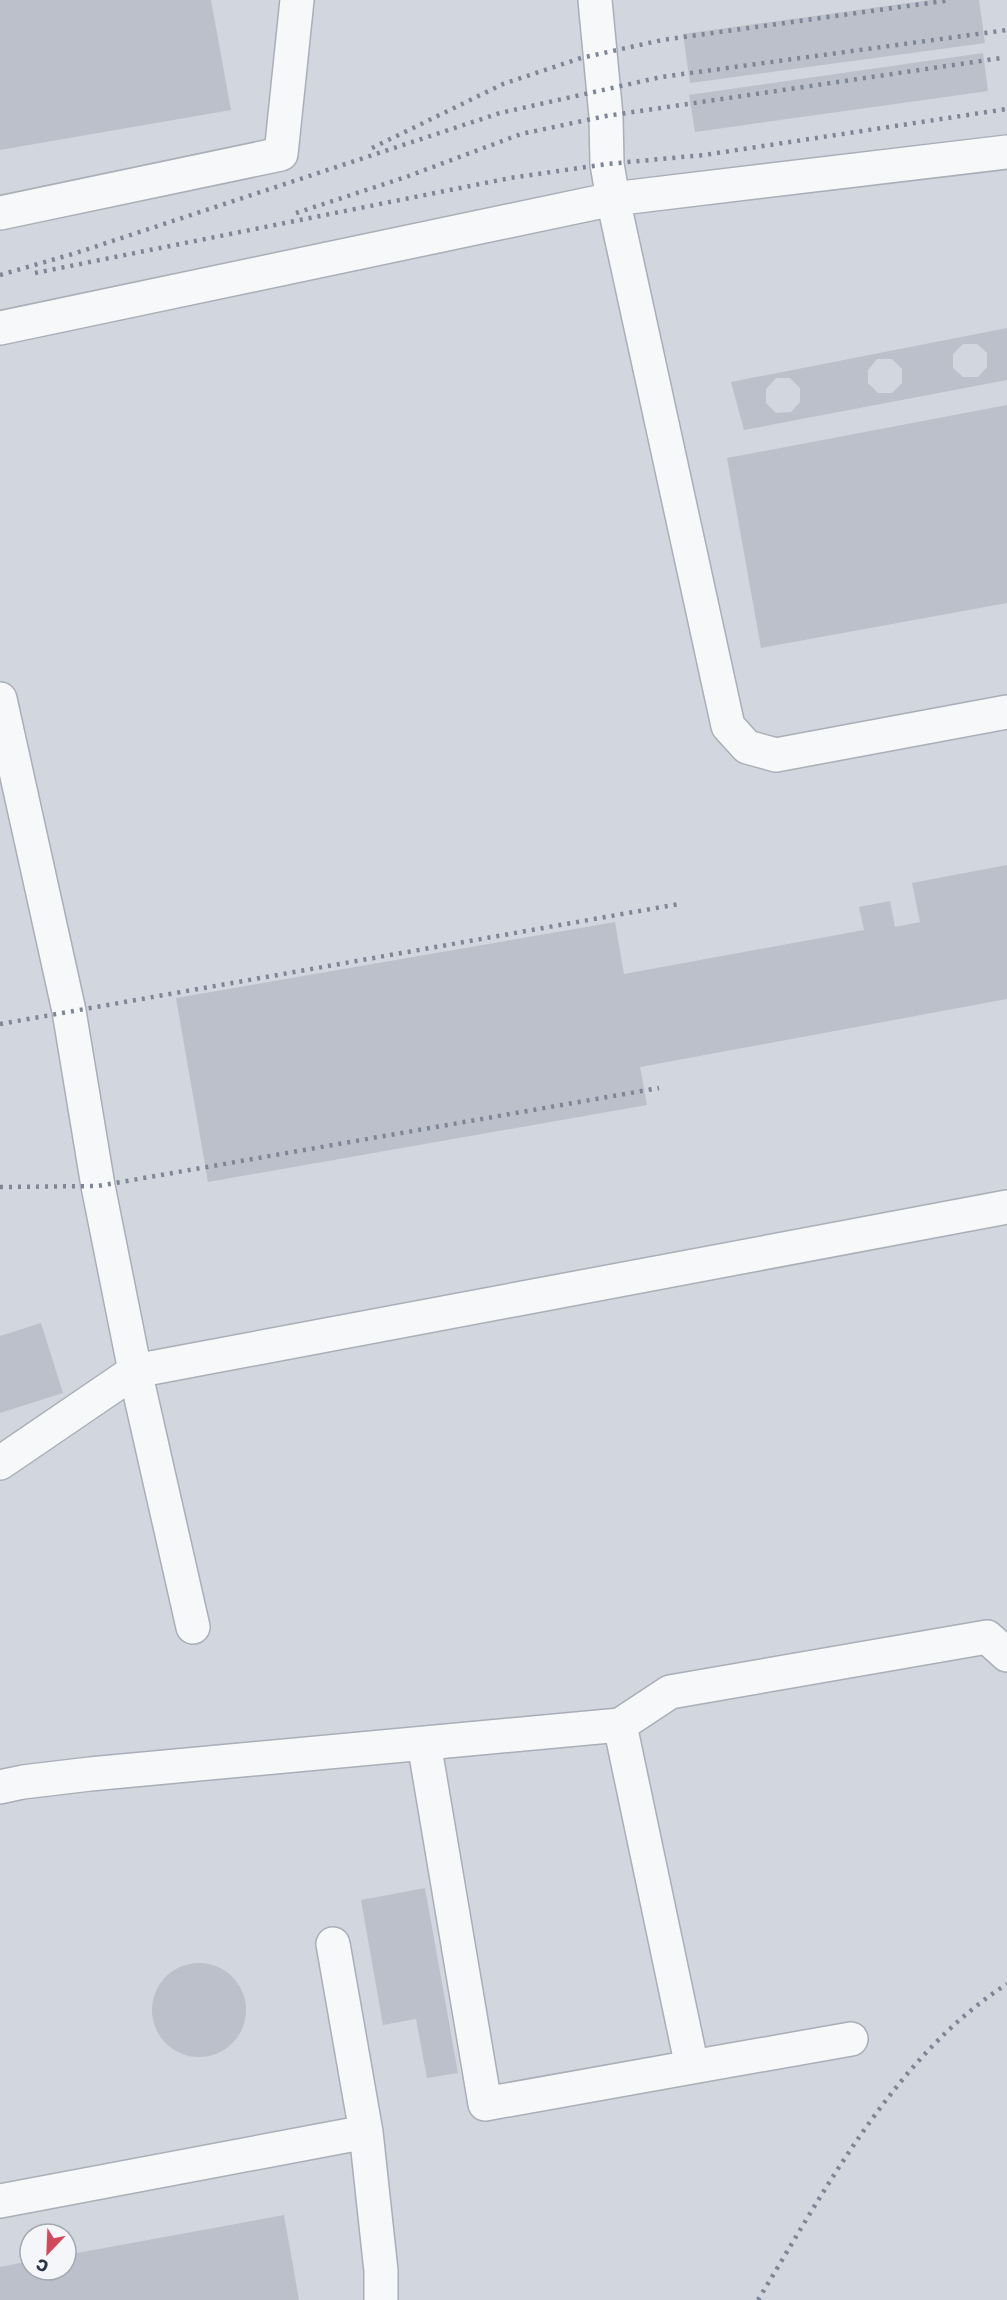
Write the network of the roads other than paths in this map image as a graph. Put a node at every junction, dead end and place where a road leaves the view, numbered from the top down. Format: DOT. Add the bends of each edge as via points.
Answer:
graph roads {
  1 [pos="297,0"];
  2 [pos="595,0"];
  3 [pos="1007,152"];
  4 [pos="613,199"];
  5 [pos="0,213"];
  6 [pos="0,328"];
  7 [pos="0,699"];
  8 [pos="1007,712"];
  9 [pos="1007,1207"];
  10 [pos="135,1371"];
  11 [pos="0,1463"];
  12 [pos="193,1627"];
  13 [pos="1007,1655"];
  14 [pos="620,1725"];
  15 [pos="424,1743"];
  16 [pos="0,1787"];
  17 [pos="333,1944"];
  18 [pos="851,2039"];
  19 [pos="692,2067"];
  20 [pos="366,2132"];
  21 [pos="0,2200"];
  22 [pos="381,2300"];
  1 -- 5 [label="lane" via="281,154"];
  2 -- 4 [label="lane"];
  3 -- 4 [label="lane"];
  4 -- 6 [label="lane"];
  4 -- 8 [label="lane" via="728,726 747,747 776,755"];
  7 -- 10 [label="lane" via="69,1011 98,1186"];
  9 -- 10 [label="lane"];
  10 -- 11 [label="lane"];
  10 -- 12 [label="lane"];
  13 -- 14 [label="lane" via="987,1637 670,1692"];
  14 -- 15 [label="lane"];
  14 -- 19 [label="lane"];
  15 -- 16 [label="lane" via="90,1773"];
  15 -- 19 [label="lane" via="485,2104"];
  17 -- 20 [label="lane"];
  18 -- 19 [label="lane"];
  20 -- 21 [label="lane"];
  20 -- 22 [label="lane"];
}
